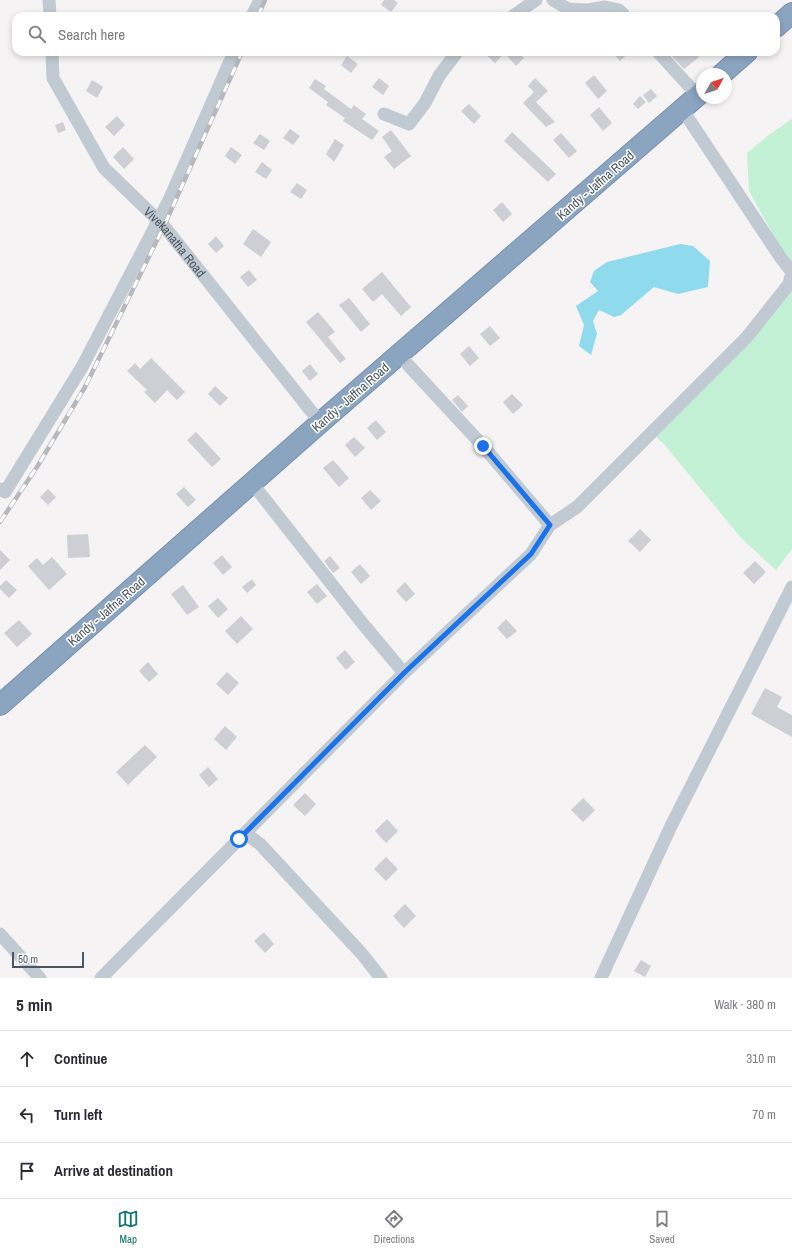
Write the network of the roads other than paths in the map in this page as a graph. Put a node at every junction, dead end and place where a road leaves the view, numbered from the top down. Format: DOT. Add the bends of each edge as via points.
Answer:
graph roads {
  1 [pos="48,0"];
  2 [pos="260,0"];
  3 [pos="536,0"];
  4 [pos="554,0"];
  5 [pos="50,12"];
  6 [pos="254,12"];
  7 [pos="519,12"];
  8 [pos="621,12"];
  9 [pos="792,13"];
  10 [pos="780,24"];
  11 [pos="52,56"];
  12 [pos="232,56"];
  13 [pos="454,56"];
  14 [pos="662,56"];
  15 [pos="742,56"];
  16 [pos="729,68"];
  17 [pos="696,90"];
  18 [pos="696,97"];
  19 [pos="682,109"];
  20 [pos="384,114"];
  21 [pos="158,220"];
  22 [pos="398,355"];
  23 [pos="321,422"];
  24 [pos="252,483"];
  25 [pos="0,489"];
  26 [pos="550,525"];
  27 [pos="792,587"];
  28 [pos="404,673"];
  29 [pos="0,704"];
  30 [pos="245,834"];
  31 [pos="0,934"];
  32 [pos="40,978"];
  33 [pos="101,978"];
  34 [pos="381,978"];
  35 [pos="601,978"];
  1 -- 5 [label="street"];
  2 -- 6 [label="street"];
  3 -- 7 [label="street"];
  4 -- 8 [label="street" via="568,9 588,10 605,7"];
  9 -- 10 [label="highway"];
  11 -- 21 [label="street, Vivekanatha Road" via="53,78 104,168"];
  12 -- 21 [label="street"];
  13 -- 20 [label="street" via="409,124"];
  14 -- 17 [label="street"];
  15 -- 16 [label="highway"];
  18 -- 19 [label="highway, Kandy - Jaffna Road"];
  19 -- 22 [label="highway, Kandy - Jaffna Road"];
  19 -- 26 [label="street" via="792,272 790,284 747,337 577,506"];
  21 -- 23 [label="street, Vivekanatha Road"];
  21 -- 25 [label="street" via="82,367 5,492"];
  22 -- 23 [label="highway, Kandy - Jaffna Road"];
  22 -- 26 [label="street" via="483,446"];
  23 -- 24 [label="highway, Kandy - Jaffna Road"];
  24 -- 28 [label="street"];
  24 -- 29 [label="highway, Kandy - Jaffna Road"];
  26 -- 28 [label="street" via="531,554"];
  27 -- 35 [label="street" via="671,826"];
  28 -- 30 [label="street"];
  30 -- 33 [label="street"];
  30 -- 34 [label="street" via="260,844"];
  31 -- 32 [label="street"];
}
